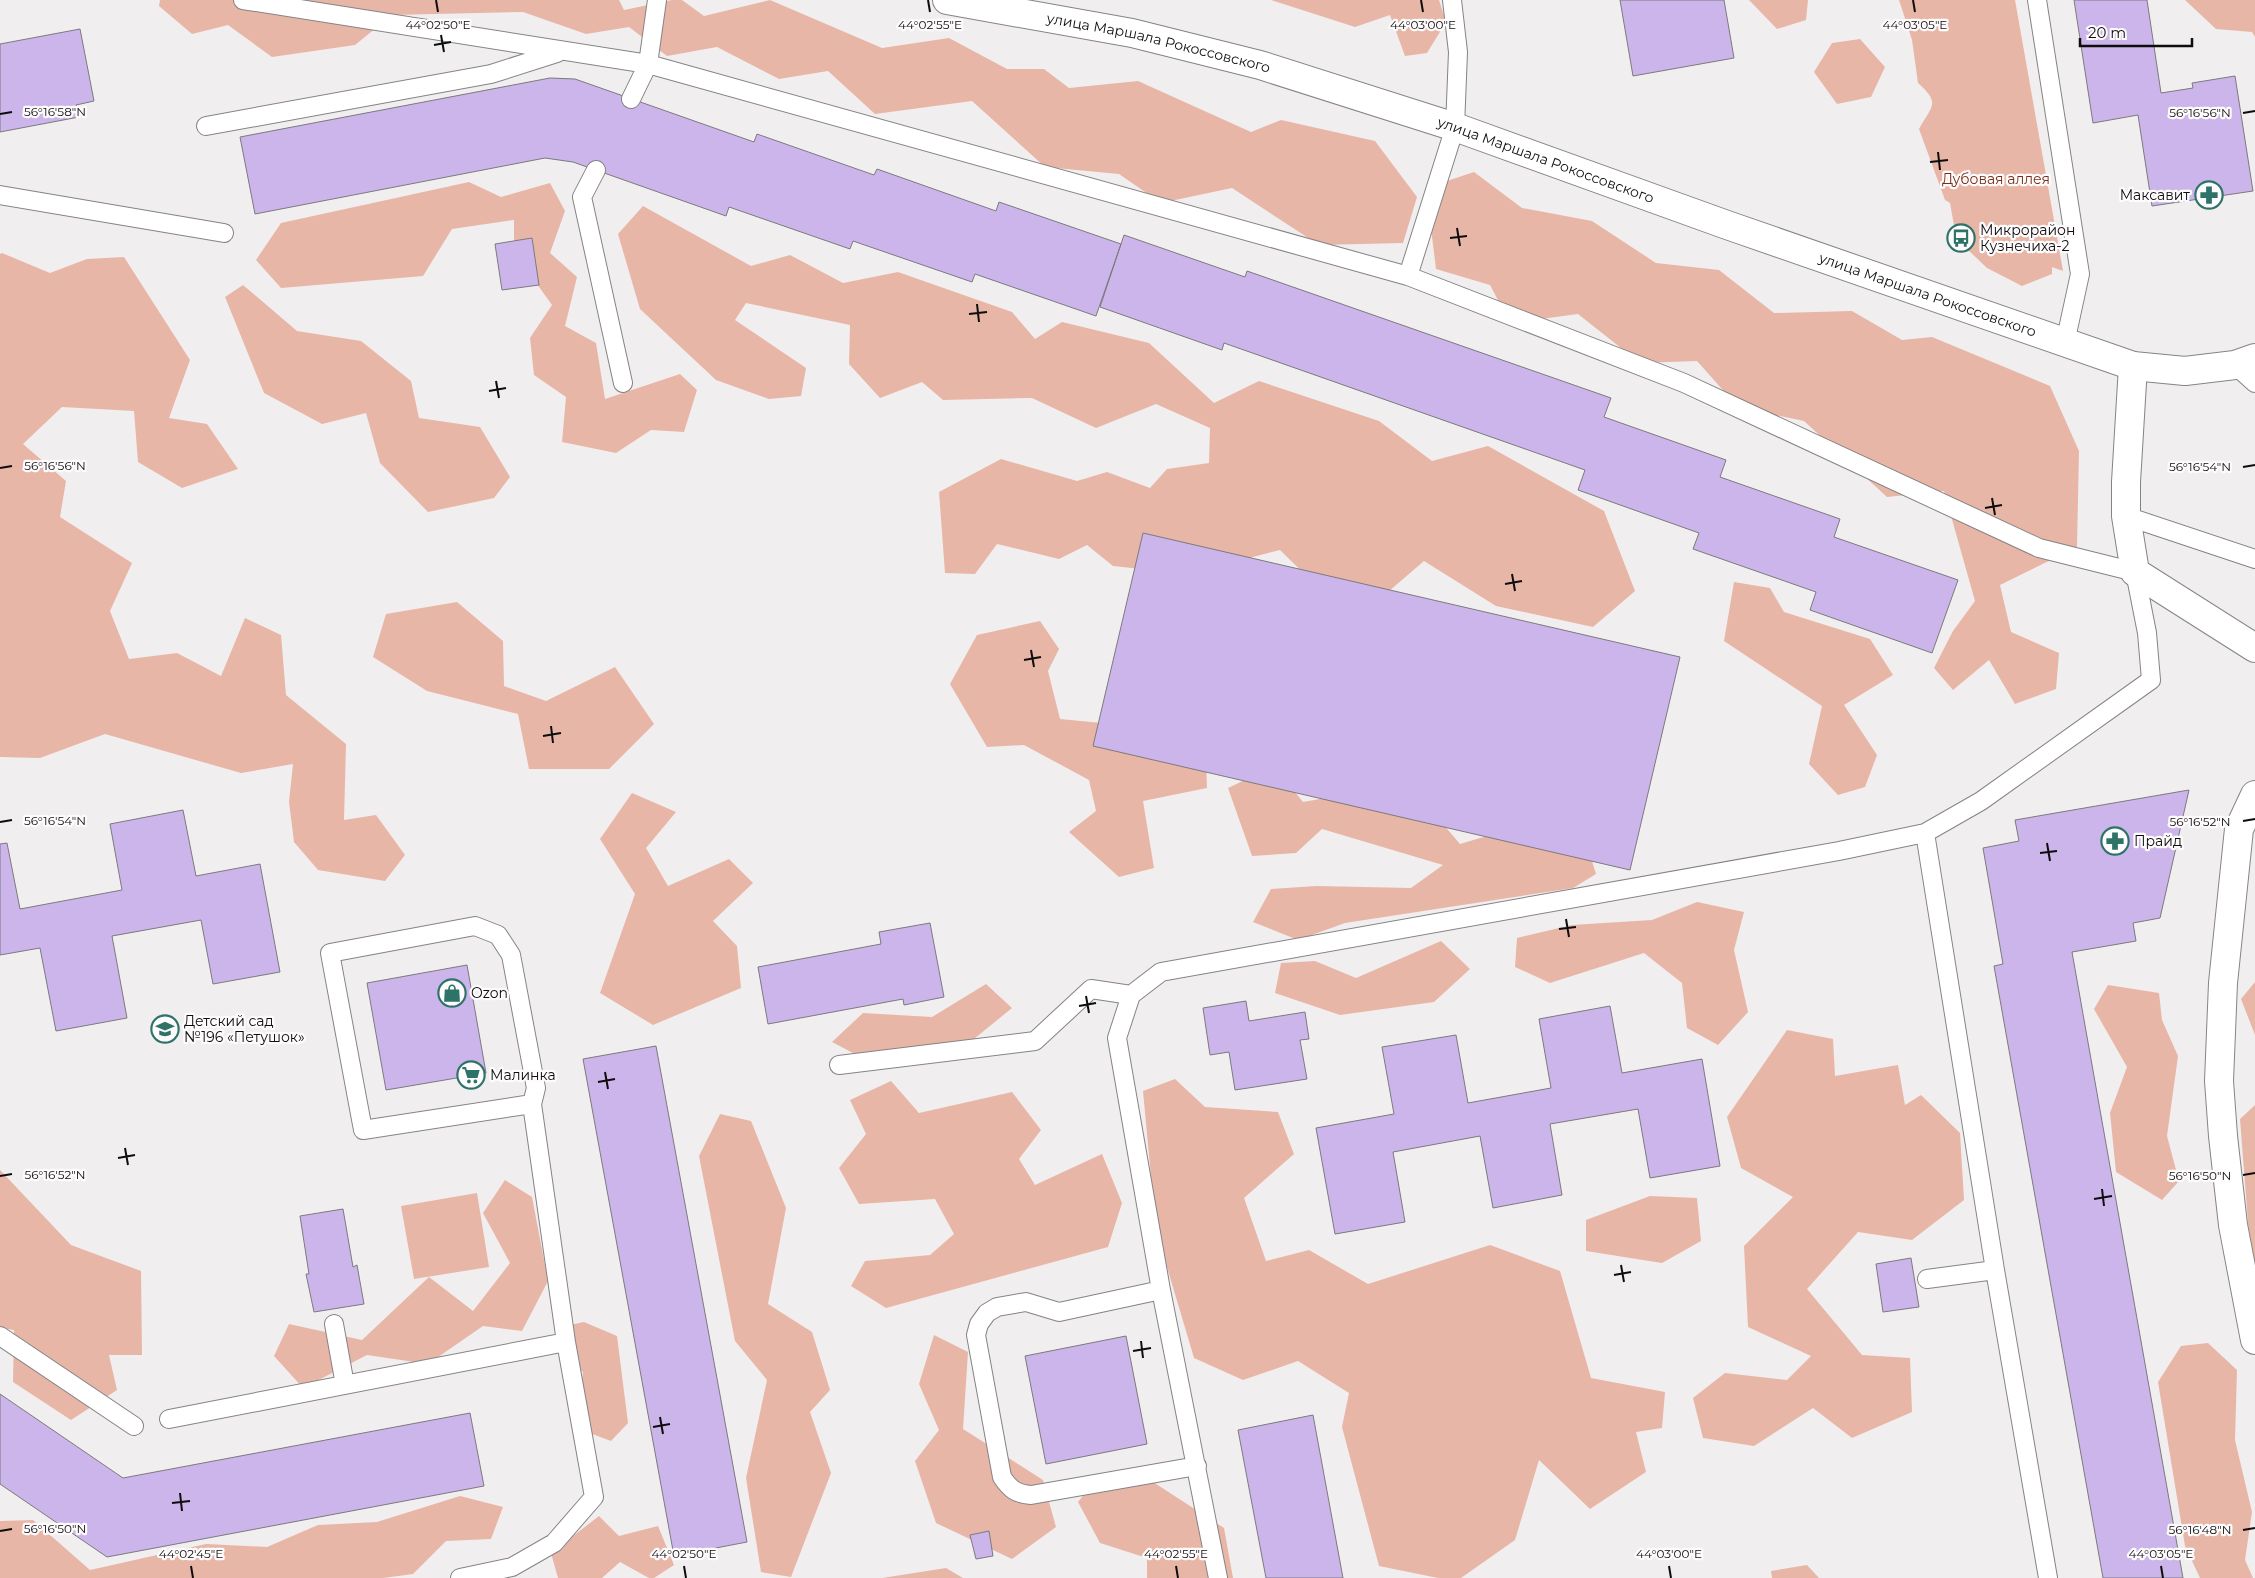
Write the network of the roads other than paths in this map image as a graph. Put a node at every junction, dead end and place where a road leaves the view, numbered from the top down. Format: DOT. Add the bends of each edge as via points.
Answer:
graph roads {
  1 [pos="242,0"];
  2 [pos="657,0"];
  3 [pos="947,0"];
  4 [pos="1452,0"];
  5 [pos="2037,0"];
  6 [pos="562,51"];
  7 [pos="648,64"];
  8 [pos="631,99"];
  9 [pos="206,126"];
  10 [pos="1455,127"];
  11 [pos="596,170"];
  12 [pos="0,195"];
  13 [pos="224,233"];
  14 [pos="1408,276"];
  15 [pos="2065,343"];
  16 [pos="2245,361"];
  17 [pos="2133,366"];
  18 [pos="2255,383"];
  19 [pos="623,384"];
  20 [pos="2126,516"];
  21 [pos="2255,559"];
  22 [pos="2135,572"];
  23 [pos="2255,648"];
  24 [pos="2255,795"];
  25 [pos="1924,833"];
  26 [pos="1131,995"];
  27 [pos="839,1065"];
  28 [pos="532,1104"];
  29 [pos="1995,1270"];
  30 [pos="1927,1279"];
  31 [pos="1161,1290"];
  32 [pos="334,1324"];
  33 [pos="0,1336"];
  34 [pos="2255,1340"];
  35 [pos="566,1342"];
  36 [pos="345,1385"];
  37 [pos="169,1419"];
  38 [pos="134,1426"];
  39 [pos="1197,1466"];
  40 [pos="516,1573"];
  41 [pos="460,1578"];
  42 [pos="1218,1578"];
  43 [pos="2048,1578"];
  1 -- 6 [label="lane"];
  2 -- 7 [label="lane"];
  3 -- 10 [label="street, улица Маршала Рокоссовского" via="1132,33 1260,65"];
  4 -- 10 [label="lane" via="1458,52"];
  5 -- 15 [label="lane" via="2080,274"];
  6 -- 7 [label="lane"];
  6 -- 9 [label="lane" via="491,74"];
  7 -- 8 [label="lane"];
  7 -- 14 [label="lane"];
  10 -- 14 [label="lane"];
  10 -- 15 [label="street, улица Маршала Рокоссовского"];
  11 -- 19 [label="lane" via="582,198"];
  12 -- 13 [label="lane"];
  14 -- 22 [label="lane" via="1684,383 2039,548"];
  15 -- 17 [label="street, улица Маршала Рокоссовского"];
  16 -- 17 [label="street, улица Маршала Рокоссовского" via="2185,371"];
  16 -- 18 [label="lane"];
  17 -- 20 [label="street"];
  20 -- 21 [label="lane"];
  20 -- 22 [label="street"];
  22 -- 23 [label="street"];
  22 -- 25 [label="lane" via="2147,633 2151,680 1981,801"];
  24 -- 34 [label="street" via="2239,829 2223,983 2219,1081 2233,1225"];
  25 -- 26 [label="lane" via="1161,972"];
  25 -- 29 [label="lane"];
  26 -- 27 [label="lane" via="1091,989 1035,1040"];
  26 -- 31 [label="lane" via="1117,1038"];
  28 -- 28 [label="lane" via="536,1088 511,955 498,935 475,926 330,953 363,1130"];
  28 -- 35 [label="lane"];
  29 -- 30 [label="lane"];
  29 -- 43 [label="lane"];
  31 -- 39 [label="lane"];
  31 -- 39 [label="lane" via="1059,1312 1026,1302 997,1307 987,1314 979,1324 976,1336 1002,1478 1019,1494 1031,1495"];
  32 -- 36 [label="lane"];
  33 -- 38 [label="lane"];
  35 -- 36 [label="lane"];
  35 -- 40 [label="lane" via="594,1497 554,1543"];
  36 -- 37 [label="lane"];
  39 -- 42 [label="lane"];
  40 -- 41 [label="lane"];
}
